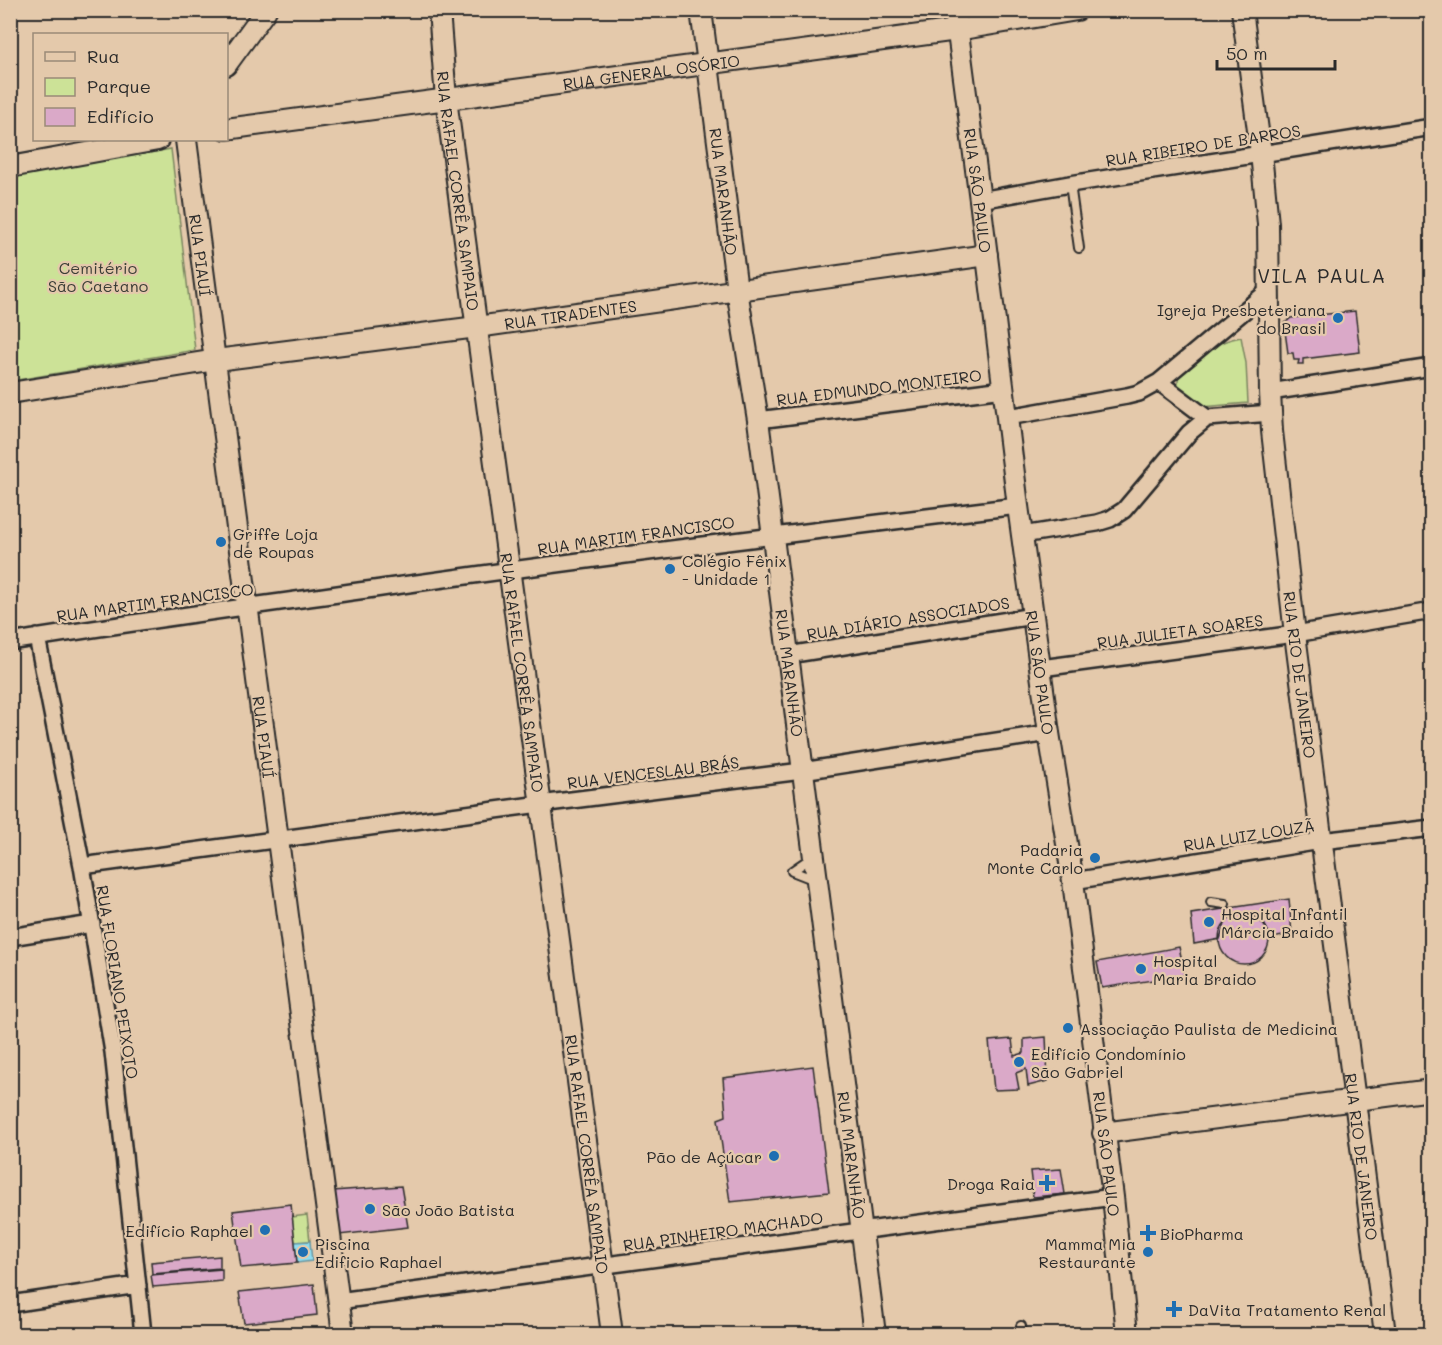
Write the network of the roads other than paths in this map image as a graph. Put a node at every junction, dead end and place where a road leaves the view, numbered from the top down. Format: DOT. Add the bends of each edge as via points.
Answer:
graph roads {
  1 [pos="266,10"];
  2 [pos="439,10"];
  3 [pos="701,10"];
  4 [pos="1077,10"];
  5 [pos="1242,10"];
  6 [pos="956,20"];
  7 [pos="228,62"];
  8 [pos="707,62"];
  9 [pos="446,99"];
  10 [pos="1431,127"];
  11 [pos="228,129"];
  12 [pos="153,141"];
  13 [pos="186,141"];
  14 [pos="1261,153"];
  15 [pos="10,167"];
  16 [pos="1070,184"];
  17 [pos="980,200"];
  18 [pos="1080,248"];
  19 [pos="987,255"];
  20 [pos="737,290"];
  21 [pos="1268,291"];
  22 [pos="477,327"];
  23 [pos="216,360"];
  24 [pos="1431,367"];
  25 [pos="1159,382"];
  26 [pos="1004,389"];
  27 [pos="1270,392"];
  28 [pos="10,393"];
  29 [pos="1271,413"];
  30 [pos="1008,417"];
  31 [pos="1207,418"];
  32 [pos="758,420"];
  33 [pos="1018,506"];
  34 [pos="772,535"];
  35 [pos="1022,535"];
  36 [pos="509,570"];
  37 [pos="247,606"];
  38 [pos="1431,611"];
  39 [pos="1033,616"];
  40 [pos="1295,634"];
  41 [pos="37,637"];
  42 [pos="10,642"];
  43 [pos="788,655"];
  44 [pos="1041,668"];
  45 [pos="1049,733"];
  46 [pos="802,771"];
  47 [pos="540,804"];
  48 [pos="1431,828"];
  49 [pos="278,839"];
  50 [pos="1322,842"];
  51 [pos="82,866"];
  52 [pos="1073,881"];
  53 [pos="1211,902"];
  54 [pos="1225,904"];
  55 [pos="92,924"];
  56 [pos="10,938"];
  57 [pos="1431,1090"];
  58 [pos="1354,1101"];
  59 [pos="1103,1133"];
  60 [pos="1113,1197"];
  61 [pos="861,1230"];
  62 [pos="604,1265"];
  63 [pos="138,1285"];
  64 [pos="338,1301"];
  65 [pos="10,1304"];
  66 [pos="1021,1326"];
  67 [pos="143,1335"];
  68 [pos="343,1335"];
  69 [pos="612,1335"];
  70 [pos="875,1335"];
  71 [pos="1022,1335"];
  72 [pos="1127,1335"];
  73 [pos="1385,1335"];
  1 -- 7 [label="street"];
  2 -- 9 [label="street, RUA RAFAEL CORRÊA SAMPAIO"];
  3 -- 8 [label="street, RUA MARANHÃO"];
  4 -- 6 [label="street, RUA GENERAL OSÓRIO"];
  5 -- 14 [label="street, RUA RIO DE JANEIRO"];
  6 -- 8 [label="street, RUA GENERAL OSÓRIO"];
  6 -- 17 [label="street, RUA SÃO PAULO"];
  8 -- 9 [label="street, RUA GENERAL OSÓRIO"];
  8 -- 20 [label="street, RUA MARANHÃO"];
  9 -- 11 [label="street, RUA GENERAL OSÓRIO"];
  9 -- 22 [label="street, RUA RAFAEL CORRÊA SAMPAIO"];
  10 -- 14 [label="street, RUA RIBEIRO DE BARROS"];
  12 -- 15 [label="street"];
  13 -- 23 [label="street, RUA PIAUÍ"];
  14 -- 16 [label="street, RUA RIBEIRO DE BARROS"];
  14 -- 21 [label="street, RUA RIO DE JANEIRO" via="1268,224"];
  16 -- 17 [label="street, RUA RIBEIRO DE BARROS"];
  16 -- 18 [label="lane"];
  17 -- 19 [label="street, RUA SÃO PAULO"];
  19 -- 20 [label="street, RUA TIRADENTES"];
  19 -- 26 [label="street, RUA SÃO PAULO"];
  20 -- 22 [label="street, RUA TIRADENTES"];
  20 -- 32 [label="street, RUA MARANHÃO"];
  21 -- 25 [label="street"];
  21 -- 27 [label="street, RUA RIO DE JANEIRO"];
  22 -- 23 [label="street, RUA TIRADENTES"];
  22 -- 36 [label="street, RUA RAFAEL CORRÊA SAMPAIO"];
  23 -- 28 [label="street, RUA TIRADENTES"];
  23 -- 37 [label="street, RUA PIAUÍ"];
  24 -- 27 [label="street"];
  25 -- 30 [label="street" via="1127,396"];
  25 -- 31 [label="street"];
  26 -- 30 [label="street, RUA SÃO PAULO"];
  26 -- 32 [label="street, RUA EDMUNDO MONTEIRO"];
  27 -- 29 [label="street, RUA RIO DE JANEIRO"];
  29 -- 31 [label="street"];
  29 -- 40 [label="street, RUA RIO DE JANEIRO"];
  30 -- 33 [label="street, RUA SÃO PAULO"];
  31 -- 35 [label="street" via="1124,510 1110,519"];
  32 -- 34 [label="street, RUA MARANHÃO"];
  33 -- 34 [label="street, RUA MARTIM FRANCISCO"];
  33 -- 35 [label="street, RUA SÃO PAULO"];
  34 -- 36 [label="street, RUA MARTIM FRANCISCO"];
  34 -- 43 [label="street, RUA MARANHÃO"];
  35 -- 39 [label="street, RUA SÃO PAULO"];
  36 -- 37 [label="street, RUA MARTIM FRANCISCO"];
  36 -- 47 [label="street, RUA RAFAEL CORRÊA SAMPAIO"];
  37 -- 41 [label="street, RUA MARTIM FRANCISCO"];
  37 -- 49 [label="street, RUA PIAUÍ"];
  38 -- 40 [label="street, RUA JULIETA SOARES"];
  39 -- 43 [label="street, RUA DIÁRIO ASSOCIADOS"];
  39 -- 44 [label="street, RUA SÃO PAULO"];
  40 -- 44 [label="street, RUA JULIETA SOARES"];
  40 -- 50 [label="street, RUA RIO DE JANEIRO"];
  41 -- 42 [label="street, RUA MARTIM FRANCISCO"];
  41 -- 51 [label="street, RUA FLORIANO PEIXOTO"];
  43 -- 46 [label="street, RUA MARANHÃO"];
  44 -- 45 [label="street, RUA SÃO PAULO"];
  45 -- 46 [label="street, RUA VENCESLAU BRÁS"];
  45 -- 52 [label="street, RUA SÃO PAULO"];
  46 -- 47 [label="street, RUA VENCESLAU BRÁS"];
  46 -- 61 [label="street, RUA MARANHÃO"];
  47 -- 49 [label="street, RUA VENCESLAU BRÁS"];
  47 -- 62 [label="street, RUA RAFAEL CORRÊA SAMPAIO"];
  48 -- 50 [label="street, RUA LUIZ LOUZÃ"];
  49 -- 51 [label="street, RUA VENCESLAU BRÁS"];
  49 -- 64 [label="street, RUA PIAUÍ"];
  50 -- 52 [label="street, RUA LUIZ LOUZÃ"];
  50 -- 58 [label="street, RUA RIO DE JANEIRO"];
  51 -- 55 [label="street, RUA FLORIANO PEIXOTO"];
  52 -- 59 [label="street, RUA SÃO PAULO"];
  53 -- 54 [label="lane"];
  55 -- 56 [label="street"];
  55 -- 63 [label="street, RUA FLORIANO PEIXOTO" via="113,1053"];
  57 -- 58 [label="street"];
  58 -- 59 [label="street"];
  58 -- 73 [label="street, RUA RIO DE JANEIRO"];
  59 -- 60 [label="street, RUA SÃO PAULO"];
  60 -- 61 [label="street, RUA PINHEIRO MACHADO"];
  60 -- 72 [label="street, RUA SÃO PAULO"];
  61 -- 62 [label="street, RUA PINHEIRO MACHADO"];
  61 -- 70 [label="street, RUA MARANHÃO"];
  62 -- 64 [label="street, RUA PINHEIRO MACHADO"];
  62 -- 69 [label="street, RUA RAFAEL CORRÊA SAMPAIO"];
  63 -- 65 [label="street"];
  63 -- 67 [label="street, RUA FLORIANO PEIXOTO"];
  64 -- 68 [label="street, RUA PIAUÍ"];
  66 -- 71 [label="lane"];
}
